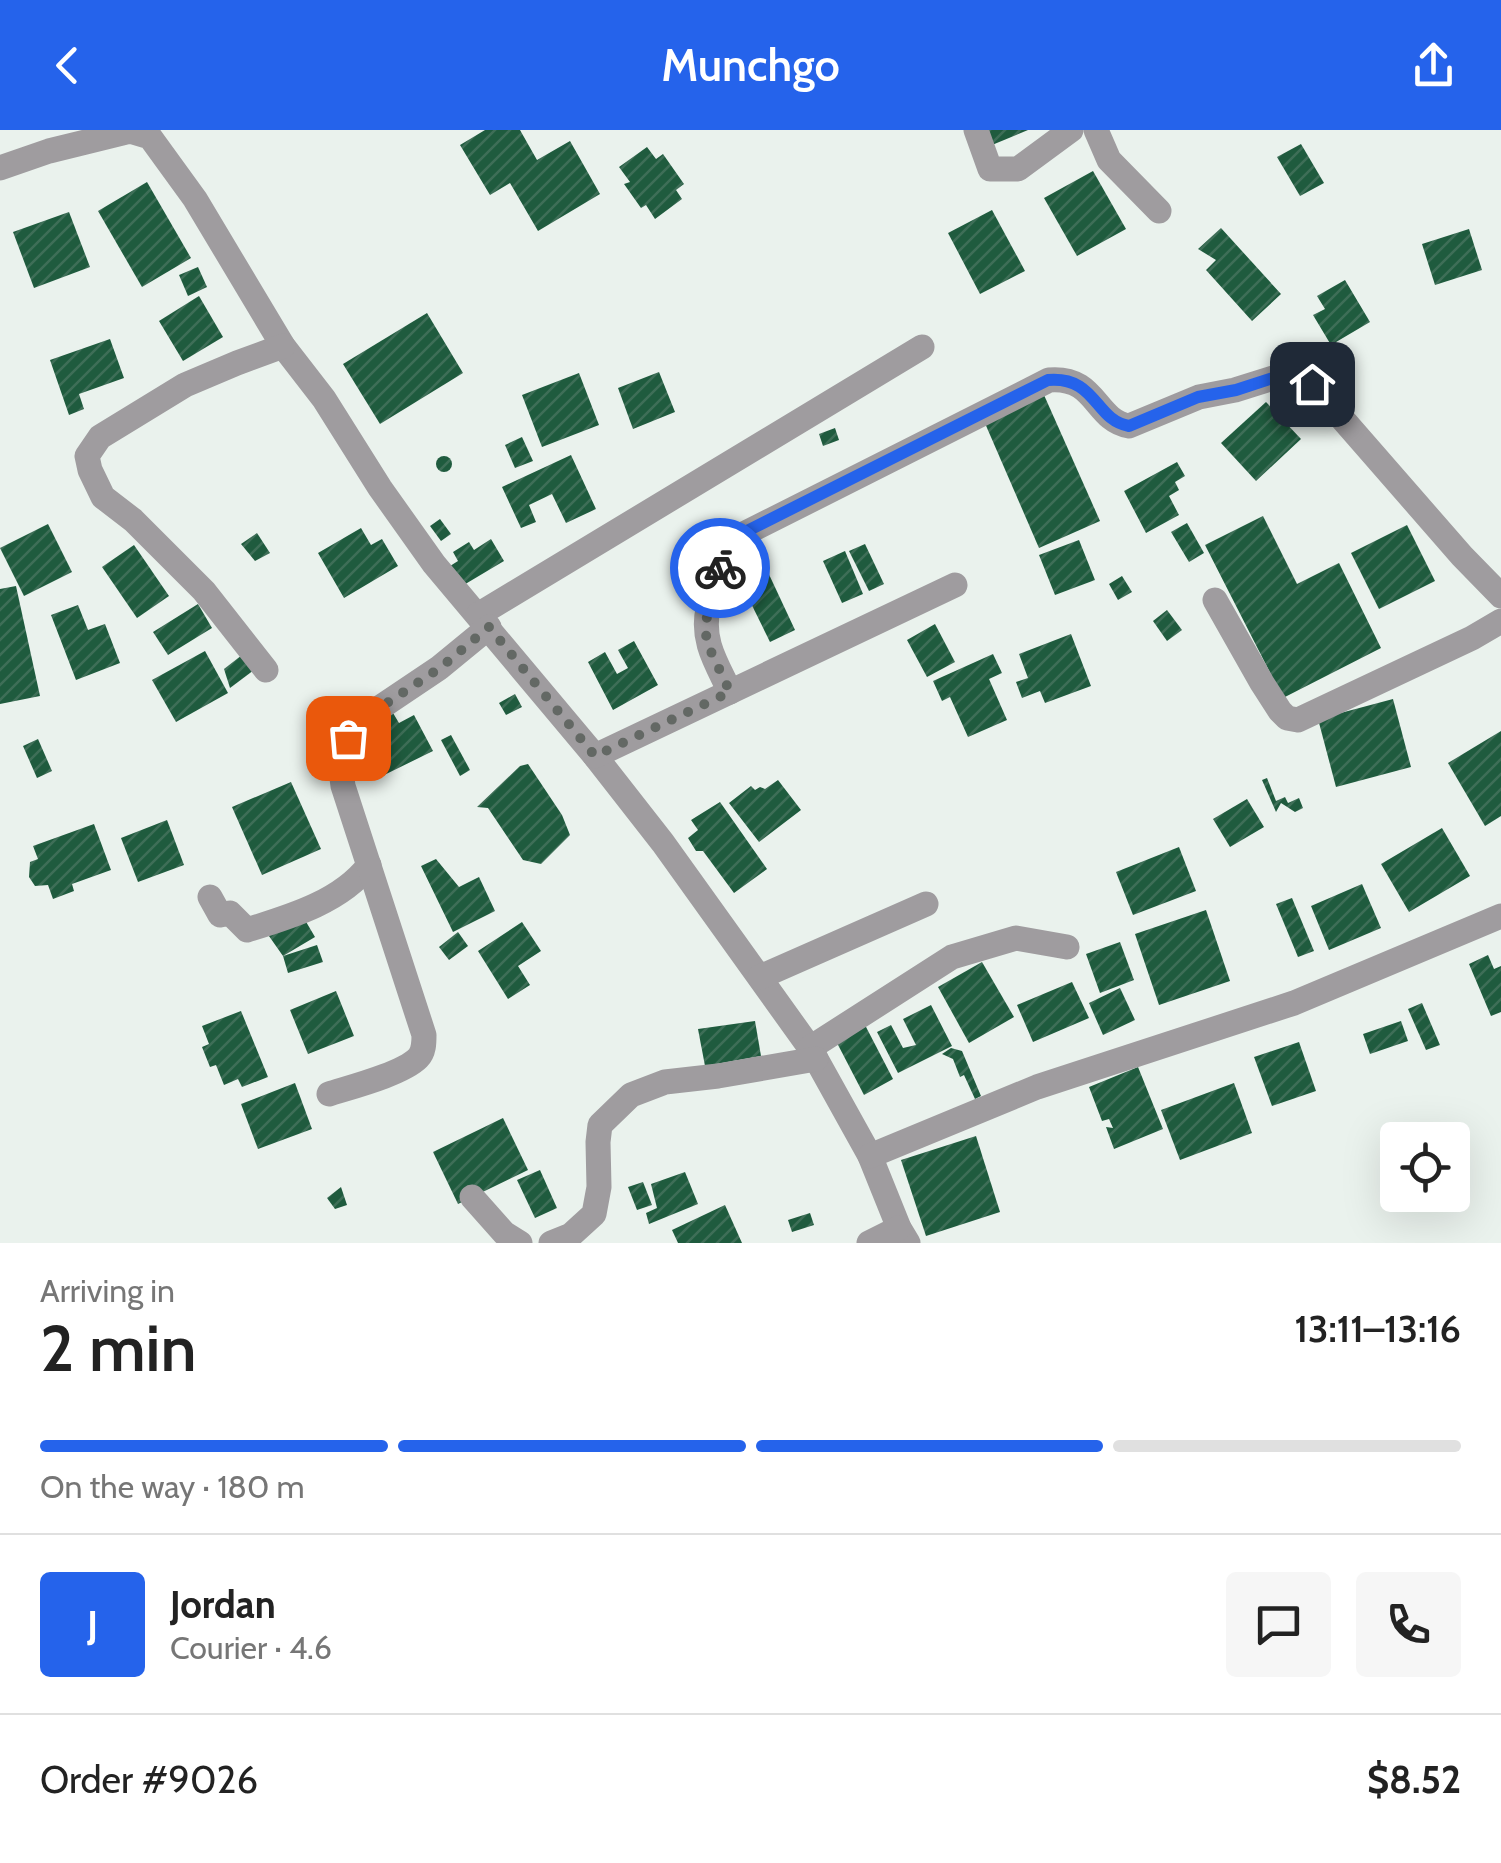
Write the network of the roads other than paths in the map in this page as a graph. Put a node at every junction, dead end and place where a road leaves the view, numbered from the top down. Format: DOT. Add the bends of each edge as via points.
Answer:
graph roads {
  1 [pos="976,130"];
  2 [pos="1071,130"];
  3 [pos="1096,130"];
  4 [pos="0,168"];
  5 [pos="1159,211"];
  6 [pos="284,346"];
  7 [pos="922,347"];
  8 [pos="955,585"];
  9 [pos="1501,596"];
  10 [pos="1215,600"];
  11 [pos="484,621"];
  12 [pos="1501,621"];
  13 [pos="266,670"];
  14 [pos="730,692"];
  15 [pos="595,756"];
  16 [pos="369,865"];
  17 [pos="210,897"];
  18 [pos="926,904"];
  19 [pos="1501,916"];
  20 [pos="1067,947"];
  21 [pos="760,977"];
  22 [pos="813,1053"];
  23 [pos="328,1094"];
  24 [pos="870,1156"];
  25 [pos="472,1197"];
  26 [pos="904,1235"];
  27 [pos="520,1243"];
  28 [pos="551,1243"];
  29 [pos="870,1243"];
  1 -- 2 [label="street" via="990,169 1018,170"];
  3 -- 5 [label="street" via="1109,160"];
  4 -- 6 [label="street" via="130,131 150,137"];
  6 -- 11 [label="street" via="434,564"];
  6 -- 13 [label="street" via="185,385 100,437 87,456 103,497 204,590"];
  7 -- 11 [label="street"];
  8 -- 14 [label="street"];
  9 -- 14 [label="street" via="1301,376 1198,397 1129,426 1115,421 1082,386 1048,380 725,545 706,641"];
  10 -- 12 [label="street" via="1280,712 1292,720"];
  11 -- 15 [label="street"];
  11 -- 16 [label="street" via="440,668 372,713 339,755"];
  14 -- 15 [label="street"];
  15 -- 21 [label="street"];
  16 -- 17 [label="street" via="327,900 247,930 230,913 220,914"];
  16 -- 23 [label="street" via="424,1046 396,1071"];
  18 -- 21 [label="street"];
  19 -- 24 [label="street" via="1294,1003 1038,1087"];
  20 -- 22 [label="street" via="1016,938 952,958"];
  21 -- 22 [label="street"];
  22 -- 24 [label="street"];
  22 -- 28 [label="street" via="632,1094 600,1124 594,1214"];
  24 -- 26 [label="street"];
  25 -- 27 [label="street"];
  26 -- 29 [label="street"];
}
